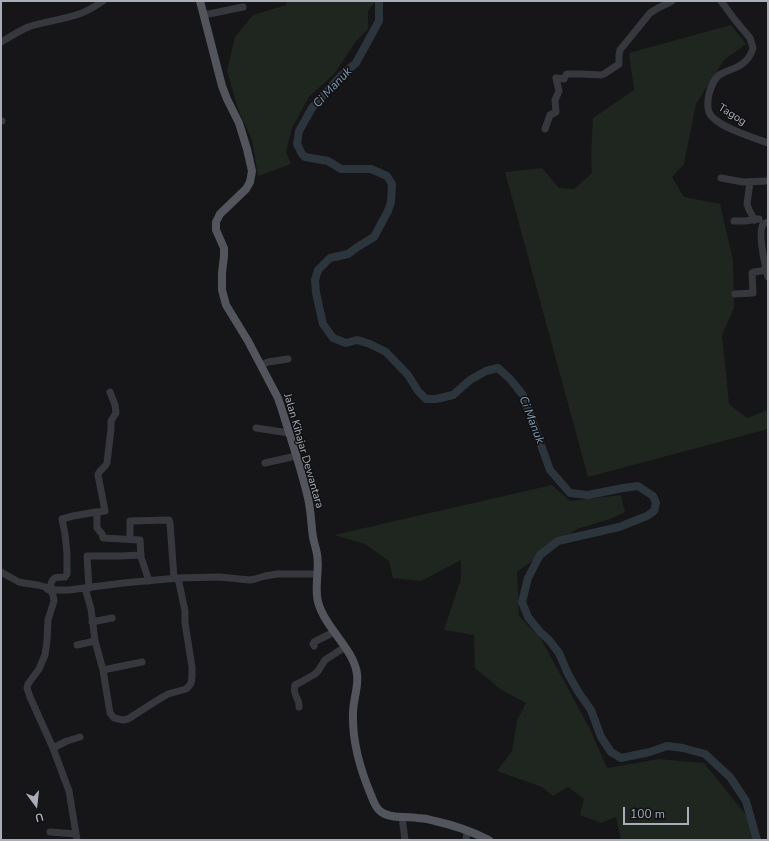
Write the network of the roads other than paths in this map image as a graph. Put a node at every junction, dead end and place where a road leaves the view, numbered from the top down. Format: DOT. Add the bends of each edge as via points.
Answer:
graph roads {
  1 [pos="103,1"];
  2 [pos="200,1"];
  3 [pos="672,1"];
  4 [pos="720,1"];
  5 [pos="243,7"];
  6 [pos="204,15"];
  7 [pos="1,42"];
  8 [pos="545,129"];
  9 [pos="768,143"];
  10 [pos="721,178"];
  11 [pos="768,181"];
  12 [pos="750,182"];
  13 [pos="734,220"];
  14 [pos="754,220"];
  15 [pos="765,223"];
  16 [pos="767,274"];
  17 [pos="735,294"];
  18 [pos="288,359"];
  19 [pos="261,366"];
  20 [pos="110,392"];
  21 [pos="256,428"];
  22 [pos="289,433"];
  23 [pos="296,456"];
  24 [pos="265,462"];
  25 [pos="97,512"];
  26 [pos="130,539"];
  27 [pos="141,555"];
  28 [pos="1,572"];
  29 [pos="317,574"];
  30 [pos="176,578"];
  31 [pos="149,580"];
  32 [pos="38,585"];
  33 [pos="50,588"];
  34 [pos="87,588"];
  35 [pos="112,618"];
  36 [pos="92,622"];
  37 [pos="334,632"];
  38 [pos="95,641"];
  39 [pos="77,645"];
  40 [pos="314,646"];
  41 [pos="345,647"];
  42 [pos="142,662"];
  43 [pos="103,670"];
  44 [pos="299,708"];
  45 [pos="80,737"];
  46 [pos="53,748"];
  47 [pos="402,817"];
  48 [pos="467,831"];
  49 [pos="50,832"];
  50 [pos="76,837"];
  51 [pos="405,840"];
  52 [pos="466,840"];
  53 [pos="489,840"];
  1 -- 7 [label="street" via="78,15 27,28"];
  2 -- 6 [label="main road, Jalan Kihajar Dewantara"];
  3 -- 8 [label="street" via="650,13 619,52 619,64 603,75 568,74 564,79 556,78 556,112 550,115"];
  4 -- 9 [label="street, Tagog" via="750,38 753,48 748,60 716,78 709,96 709,114 746,136"];
  5 -- 6 [label="street"];
  6 -- 19 [label="main road, Jalan Kihajar Dewantara" via="222,86 239,123 252,171 246,189 220,214 216,222 216,230 224,248 222,290 226,305"];
  10 -- 12 [label="street"];
  11 -- 12 [label="street"];
  12 -- 14 [label="street" via="747,204"];
  13 -- 14 [label="street"];
  14 -- 15 [label="street" via="760,219"];
  15 -- 16 [label="street" via="761,230"];
  16 -- 17 [label="street" via="752,273 753,293"];
  18 -- 19 [label="street" via="268,362"];
  19 -- 22 [label="main road, Jalan Kihajar Dewantara" via="280,403"];
  20 -- 25 [label="street" via="116,413 111,421 107,463 98,476 105,511"];
  21 -- 22 [label="street"];
  22 -- 23 [label="main road, Jalan Kihajar Dewantara"];
  23 -- 24 [label="street"];
  23 -- 29 [label="main road, Jalan Kihajar Dewantara" via="308,500 318,558"];
  25 -- 26 [label="street" via="98,529 103,538"];
  25 -- 33 [label="street" via="62,519 67,574 65,577 54,578"];
  26 -- 27 [label="street" via="140,540"];
  26 -- 30 [label="street" via="130,520 169,520"];
  27 -- 31 [label="street"];
  27 -- 34 [label="street" via="88,556"];
  28 -- 32 [label="street" via="18,582"];
  29 -- 30 [label="street" via="277,574 250,580 219,577"];
  29 -- 37 [label="main road, Jalan Kihajar Dewantara" via="318,601 322,614"];
  30 -- 31 [label="street"];
  30 -- 43 [label="street" via="185,612 192,667 189,686 168,694 123,720 114,718 110,713"];
  31 -- 34 [label="street"];
  32 -- 33 [label="street"];
  32 -- 46 [label="street" via="51,591 54,601 48,620 45,655 27,688"];
  33 -- 34 [label="street"];
  34 -- 36 [label="street"];
  35 -- 36 [label="street"];
  36 -- 38 [label="street"];
  37 -- 40 [label="street" via="314,642"];
  37 -- 41 [label="main road, Jalan Kihajar Dewantara"];
  38 -- 39 [label="street"];
  38 -- 43 [label="street"];
  41 -- 44 [label="street" via="325,660 315,674 295,685 294,692"];
  41 -- 47 [label="main road, Jalan Kihajar Dewantara" via="357,673 353,720 362,772 378,810 386,815"];
  42 -- 43 [label="street"];
  45 -- 46 [label="street"];
  46 -- 50 [label="street" via="69,790"];
  47 -- 48 [label="main road, Jalan Kihajar Dewantara" via="430,820"];
  47 -- 51 [label="street"];
  48 -- 52 [label="street"];
  48 -- 53 [label="main road, Jalan Kihajar Dewantara"];
  49 -- 50 [label="street"];
}
